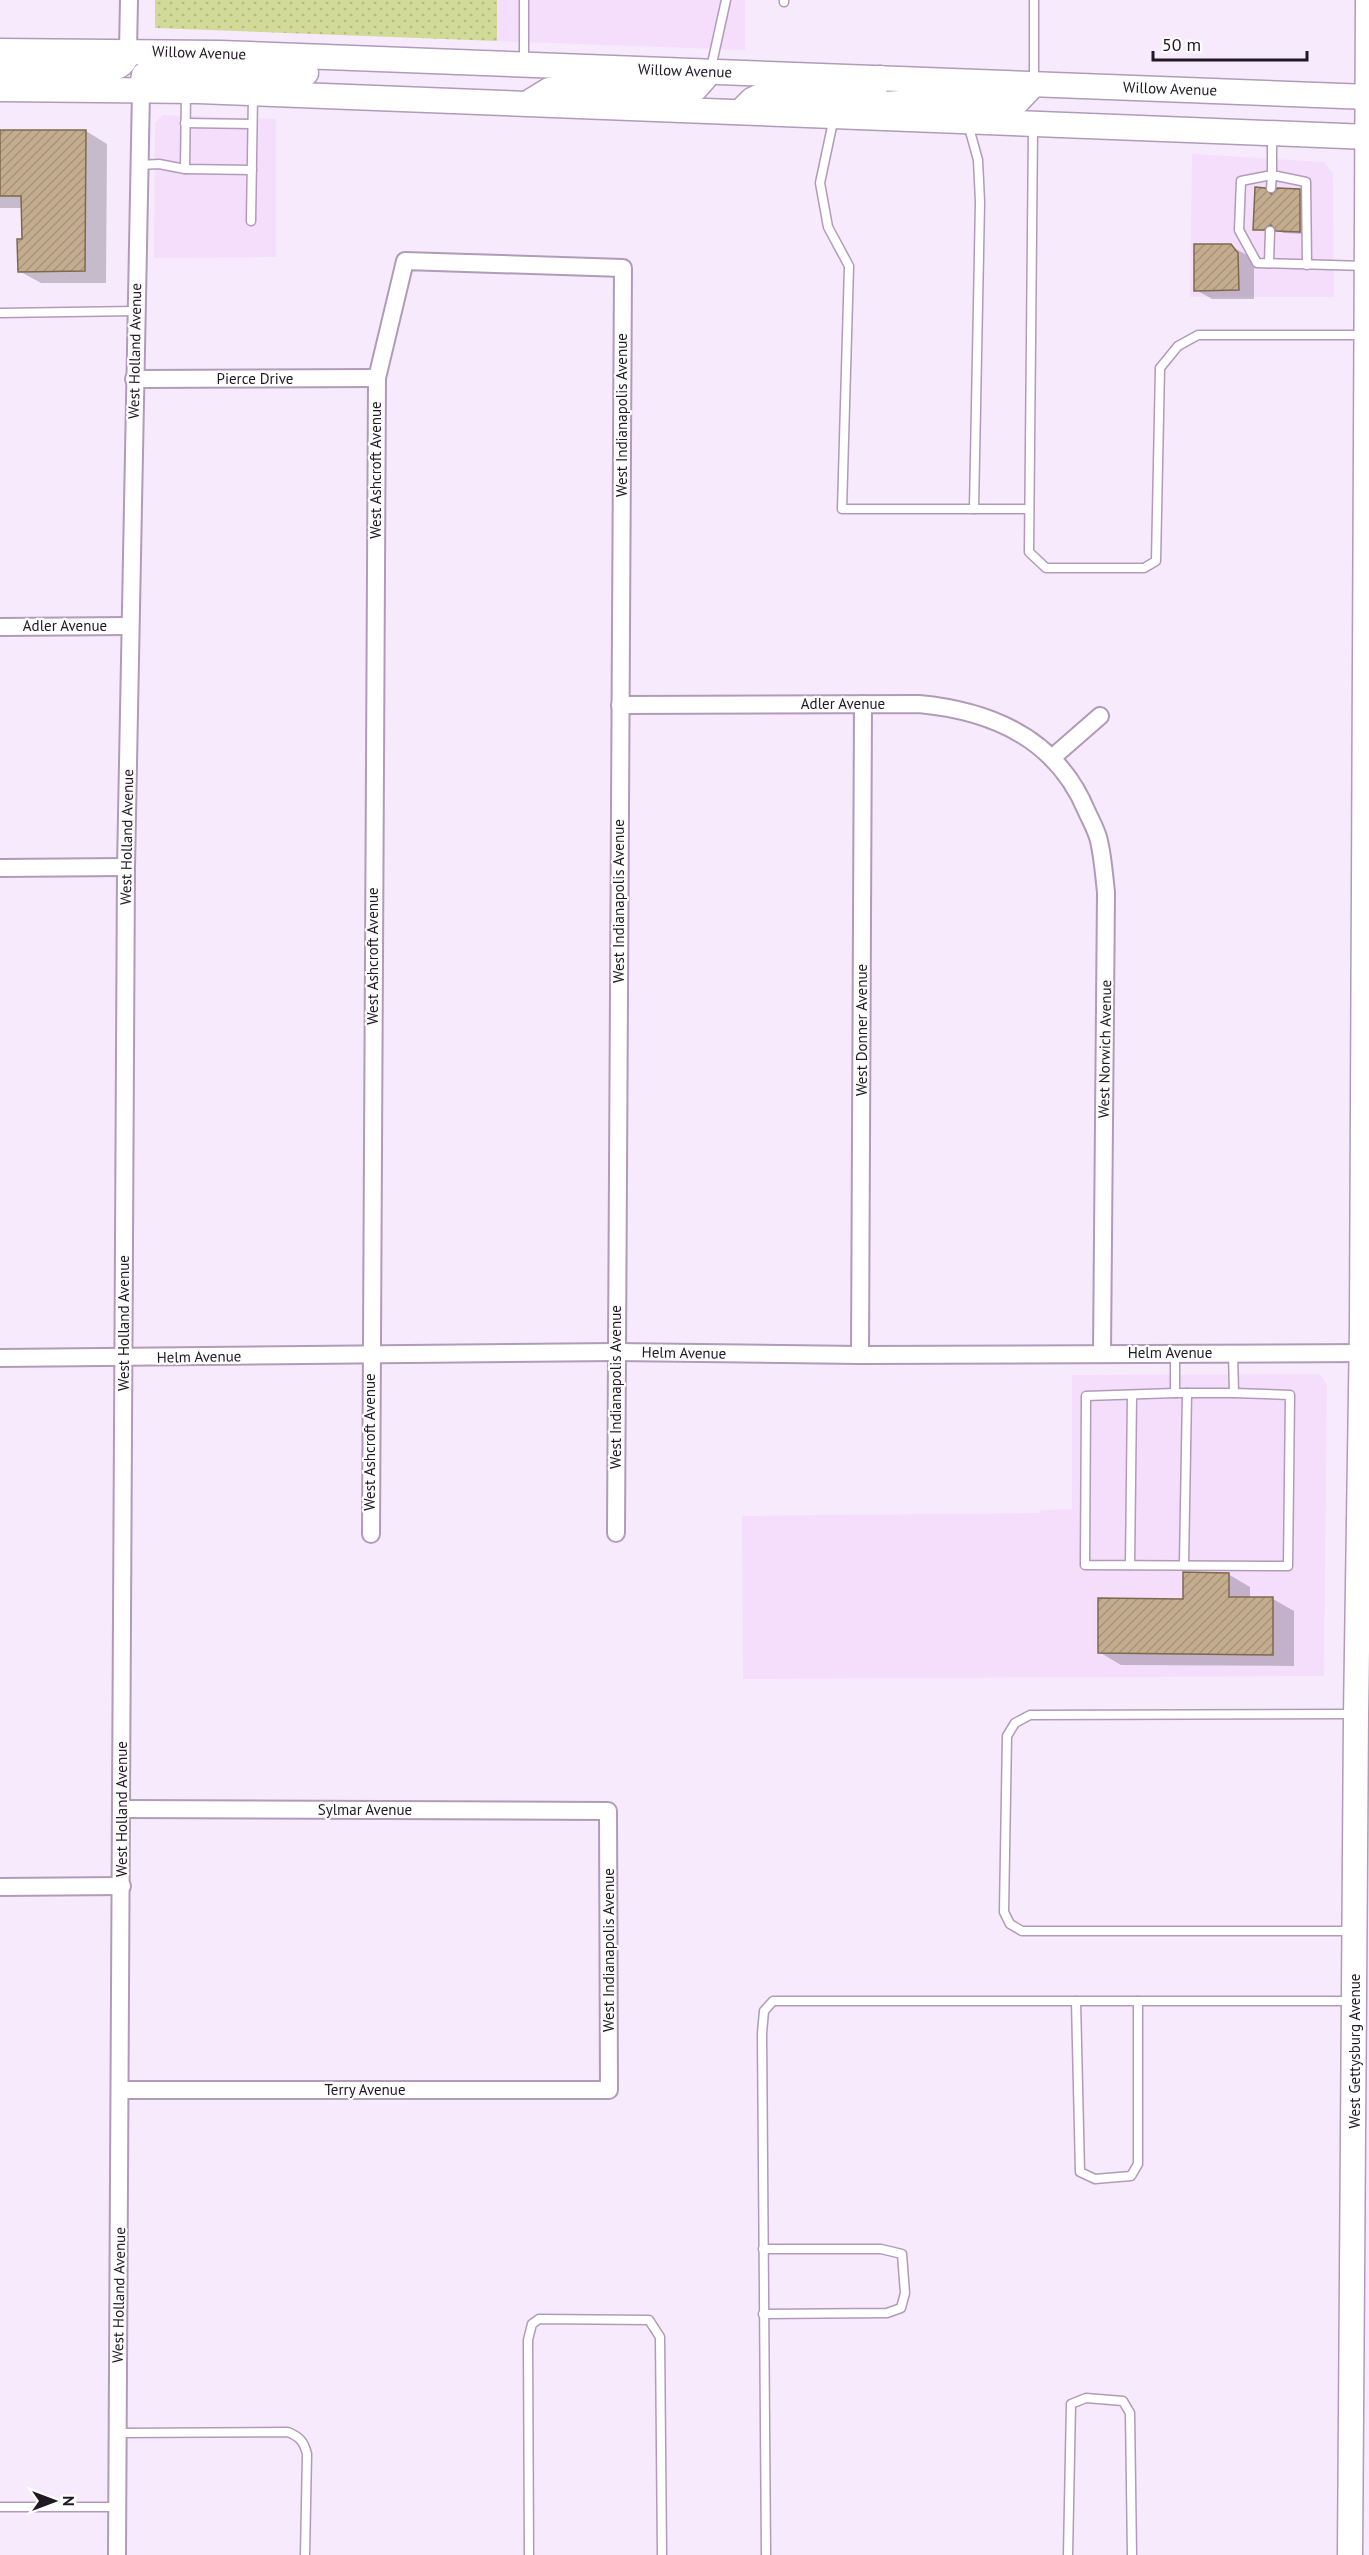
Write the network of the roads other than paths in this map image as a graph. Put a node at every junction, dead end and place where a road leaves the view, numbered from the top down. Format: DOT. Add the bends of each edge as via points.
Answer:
graph roads {
  1 [pos="129,0"];
  2 [pos="524,0"];
  3 [pos="726,0"];
  4 [pos="1034,0"];
  5 [pos="1368,0"];
  6 [pos="1368,27"];
  7 [pos="128,50"];
  8 [pos="0,51"];
  9 [pos="363,60"];
  10 [pos="524,65"];
  11 [pos="0,72"];
  12 [pos="710,72"];
  13 [pos="880,78"];
  14 [pos="1034,84"];
  15 [pos="0,89"];
  16 [pos="141,91"];
  17 [pos="186,91"];
  18 [pos="253,93"];
  19 [pos="1368,97"];
  20 [pos="527,104"];
  21 [pos="740,112"];
  22 [pos="834,116"];
  23 [pos="967,121"];
  24 [pos="185,123"];
  25 [pos="252,124"];
  26 [pos="1033,124"];
  27 [pos="1272,133"];
  28 [pos="1368,137"];
  29 [pos="138,165"];
  30 [pos="185,169"];
  31 [pos="252,170"];
  32 [pos="1272,175"];
  33 [pos="1271,188"];
  34 [pos="251,220"];
  35 [pos="1270,231"];
  36 [pos="405,261"];
  37 [pos="1269,263"];
  38 [pos="1307,265"];
  39 [pos="1367,266"];
  40 [pos="136,311"];
  41 [pos="0,313"];
  42 [pos="1366,335"];
  43 [pos="377,378"];
  44 [pos="134,379"];
  45 [pos="1368,484"];
  46 [pos="974,509"];
  47 [pos="1029,509"];
  48 [pos="130,626"];
  49 [pos="0,627"];
  50 [pos="863,704"];
  51 [pos="620,705"];
  52 [pos="1367,708"];
  53 [pos="1100,716"];
  54 [pos="1053,757"];
  55 [pos="126,867"];
  56 [pos="0,868"];
  57 [pos="616,1352"];
  58 [pos="1102,1353"];
  59 [pos="1175,1353"];
  60 [pos="1233,1353"];
  61 [pos="1366,1353"];
  62 [pos="370,1355"];
  63 [pos="860,1355"];
  64 [pos="124,1357"];
  65 [pos="0,1358"];
  66 [pos="1175,1393"];
  67 [pos="1187,1393"];
  68 [pos="1234,1393"];
  69 [pos="1132,1395"];
  70 [pos="616,1533"];
  71 [pos="371,1534"];
  72 [pos="1184,1564"];
  73 [pos="1130,1565"];
  74 [pos="1356,1714"];
  75 [pos="122,1809"];
  76 [pos="608,1811"];
  77 [pos="122,1886"];
  78 [pos="0,1887"];
  79 [pos="1356,1931"];
  80 [pos="1357,1992"];
  81 [pos="1076,2001"];
  82 [pos="1138,2001"];
  83 [pos="121,2090"];
  84 [pos="609,2090"];
  85 [pos="763,2249"];
  86 [pos="763,2314"];
  87 [pos="118,2433"];
  88 [pos="0,2507"];
  89 [pos="117,2507"];
  90 [pos="117,2555"];
  91 [pos="305,2555"];
  92 [pos="529,2555"];
  93 [pos="662,2555"];
  94 [pos="766,2555"];
  95 [pos="1068,2555"];
  96 [pos="1132,2555"];
  97 [pos="1350,2555"];
  1 -- 7 [label="street"];
  2 -- 10 [label="lane"];
  3 -- 12 [label="lane"];
  4 -- 14 [label="lane"];
  5 -- 6 [label="main road, West Gettysburg Avenue"];
  6 -- 19 [label="main road, West Gettysburg Avenue"];
  7 -- 8 [label="main road, Willow Avenue"];
  7 -- 9 [label="main road, Willow Avenue"];
  7 -- 11 [label="main road" via="127,59 119,67 106,70"];
  9 -- 10 [label="main road, Willow Avenue"];
  9 -- 16 [label="main road" via="304,73 154,70 144,75"];
  10 -- 12 [label="main road, Willow Avenue"];
  12 -- 13 [label="main road, Willow Avenue"];
  12 -- 20 [label="main road" via="695,88 673,92 566,87 549,90"];
  13 -- 14 [label="main road, Willow Avenue"];
  13 -- 21 [label="main road" via="873,91 863,96 765,94"];
  14 -- 19 [label="main road, Willow Avenue"];
  14 -- 22 [label="main road" via="1017,102 1006,104 886,103 861,106"];
  15 -- 16 [label="main road"];
  16 -- 17 [label="main road"];
  16 -- 29 [label="street, West Holland Avenue"];
  17 -- 18 [label="main road"];
  17 -- 24 [label="lane"];
  18 -- 20 [label="main road"];
  18 -- 25 [label="lane"];
  19 -- 28 [label="main road, West Gettysburg Avenue"];
  20 -- 21 [label="main road"];
  21 -- 22 [label="main road"];
  22 -- 23 [label="main road"];
  22 -- 46 [label="lane" via="820,183 828,227 849,266 842,509"];
  23 -- 26 [label="main road"];
  23 -- 46 [label="lane" via="978,160 980,202"];
  24 -- 25 [label="lane"];
  24 -- 30 [label="lane"];
  25 -- 31 [label="lane"];
  26 -- 27 [label="main road"];
  26 -- 47 [label="lane"];
  27 -- 28 [label="main road"];
  27 -- 32 [label="lane"];
  28 -- 39 [label="main road, West Gettysburg Avenue"];
  29 -- 30 [label="lane"];
  29 -- 40 [label="street, West Holland Avenue"];
  30 -- 31 [label="lane"];
  31 -- 34 [label="lane"];
  32 -- 33 [label="lane"];
  32 -- 37 [label="lane" via="1241,181 1239,230 1257,262"];
  32 -- 38 [label="lane" via="1306,182"];
  35 -- 37 [label="lane"];
  36 -- 43 [label="street, West Ashcroft Avenue"];
  36 -- 51 [label="street, West Indianapolis Avenue" via="623,268"];
  37 -- 38 [label="lane"];
  38 -- 39 [label="lane"];
  39 -- 42 [label="main road, West Gettysburg Avenue"];
  40 -- 41 [label="lane"];
  40 -- 44 [label="street, West Holland Avenue"];
  42 -- 45 [label="main road, West Gettysburg Avenue"];
  42 -- 47 [label="lane" via="1197,335 1178,346 1160,368 1156,561 1144,568 1046,568 1029,552"];
  43 -- 44 [label="street, Pierce Drive"];
  43 -- 62 [label="street, West Ashcroft Avenue"];
  44 -- 48 [label="street, West Holland Avenue"];
  45 -- 52 [label="main road, West Gettysburg Avenue"];
  46 -- 47 [label="lane"];
  48 -- 49 [label="street, Adler Avenue"];
  48 -- 55 [label="street, West Holland Avenue"];
  50 -- 51 [label="street, Adler Avenue"];
  50 -- 54 [label="street, Adler Avenue" via="951,707 1020,733"];
  50 -- 63 [label="street, West Donner Avenue"];
  51 -- 57 [label="street, West Indianapolis Avenue"];
  52 -- 61 [label="main road, West Gettysburg Avenue"];
  53 -- 54 [label="street"];
  54 -- 58 [label="street, West Norwich Avenue" via="1079,793 1099,840 1106,891"];
  55 -- 56 [label="street"];
  55 -- 64 [label="street, West Holland Avenue"];
  57 -- 62 [label="street, Helm Avenue"];
  57 -- 63 [label="street, Helm Avenue"];
  57 -- 70 [label="street, West Indianapolis Avenue"];
  58 -- 59 [label="street, Helm Avenue"];
  58 -- 63 [label="street, Helm Avenue"];
  59 -- 60 [label="street, Helm Avenue"];
  59 -- 66 [label="lane"];
  60 -- 61 [label="street, Helm Avenue"];
  60 -- 68 [label="lane"];
  61 -- 74 [label="main road, West Gettysburg Avenue"];
  62 -- 64 [label="street, Helm Avenue"];
  62 -- 71 [label="street, West Ashcroft Avenue"];
  64 -- 65 [label="street, Helm Avenue"];
  64 -- 75 [label="street, West Holland Avenue"];
  66 -- 67 [label="lane"];
  66 -- 69 [label="lane"];
  67 -- 68 [label="lane"];
  67 -- 72 [label="lane"];
  68 -- 72 [label="lane" via="1290,1395 1288,1566"];
  69 -- 73 [label="lane"];
  69 -- 73 [label="lane" via="1086,1396 1085,1565"];
  72 -- 73 [label="lane"];
  74 -- 79 [label="main road, West Gettysburg Avenue"];
  74 -- 79 [label="lane" via="1030,1715 1022,1719 1007,1736 1004,1912 1010,1924 1022,1930"];
  75 -- 76 [label="street, Sylmar Avenue"];
  75 -- 77 [label="street, West Holland Avenue"];
  76 -- 84 [label="street, West Indianapolis Avenue"];
  77 -- 78 [label="street"];
  77 -- 83 [label="street, West Holland Avenue"];
  79 -- 80 [label="main road, West Gettysburg Avenue"];
  80 -- 82 [label="lane"];
  80 -- 97 [label="main road, West Gettysburg Avenue" via="1357,2342"];
  81 -- 82 [label="lane"];
  81 -- 82 [label="lane" via="1080,2172 1095,2179 1131,2176 1138,2164"];
  81 -- 85 [label="lane" via="773,2001 764,2011 762,2033"];
  83 -- 84 [label="street, Terry Avenue"];
  83 -- 87 [label="street, West Holland Avenue"];
  85 -- 86 [label="lane"];
  85 -- 86 [label="lane" via="881,2249 902,2254 905,2293 901,2308 887,2313"];
  86 -- 94 [label="lane"];
  87 -- 89 [label="street, West Holland Avenue"];
  87 -- 91 [label="lane" via="297,2435 307,2454"];
  88 -- 89 [label="lane"];
  89 -- 90 [label="street, West Holland Avenue"];
  92 -- 93 [label="lane" via="528,2340 532,2324 550,2319 650,2320 660,2337"];
  95 -- 96 [label="lane" via="1071,2404 1086,2398 1124,2401 1130,2413"];
}
